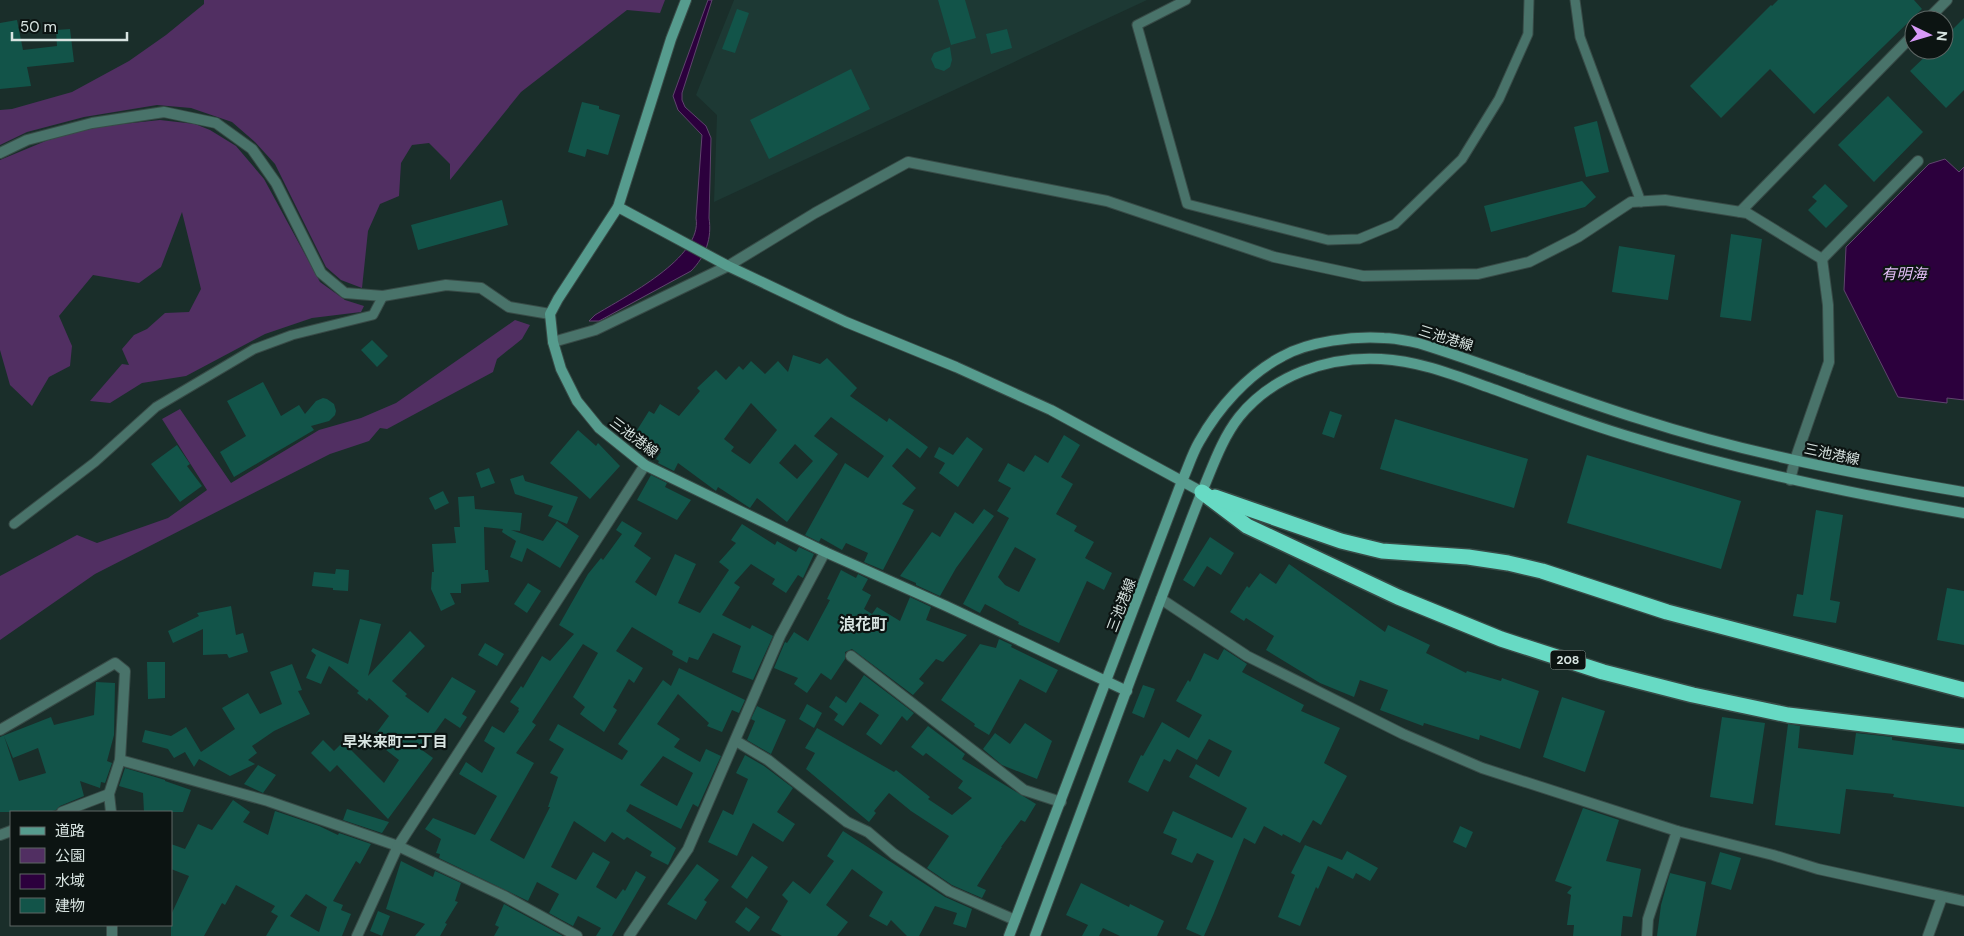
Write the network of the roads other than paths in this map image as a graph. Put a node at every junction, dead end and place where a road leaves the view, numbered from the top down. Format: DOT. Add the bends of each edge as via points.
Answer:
graph roads {
  1 [pos="686,0"];
  2 [pos="1186,0"];
  3 [pos="1529,0"];
  4 [pos="1575,0"];
  5 [pos="1947,0"];
  6 [pos="1937,10"];
  7 [pos="1904,44"];
  8 [pos="0,153"];
  9 [pos="1918,161"];
  10 [pos="1641,202"];
  11 [pos="618,207"];
  12 [pos="1740,212"];
  13 [pos="1822,259"];
  14 [pos="728,266"];
  15 [pos="383,296"];
  16 [pos="550,314"];
  17 [pos="553,342"];
  18 [pos="1795,460"];
  19 [pos="645,464"];
  20 [pos="1790,480"];
  21 [pos="1182,481"];
  22 [pos="1202,492"];
  23 [pos="1964,492"];
  24 [pos="1964,513"];
  25 [pos="14,524"];
  26 [pos="825,552"];
  27 [pos="1161,599"];
  28 [pos="851,656"];
  29 [pos="1106,682"];
  30 [pos="1964,690"];
  31 [pos="1127,691"];
  32 [pos="0,730"];
  33 [pos="1964,736"];
  34 [pos="736,741"];
  35 [pos="120,760"];
  36 [pos="109,794"];
  37 [pos="1060,802"];
  38 [pos="65,811"];
  39 [pos="111,811"];
  40 [pos="1677,831"];
  41 [pos="398,846"];
  42 [pos="1942,897"];
  43 [pos="1964,901"];
  44 [pos="1015,920"];
  45 [pos="357,936"];
  46 [pos="577,936"];
  47 [pos="629,936"];
  48 [pos="1010,936"];
  49 [pos="1035,936"];
  50 [pos="1646,936"];
  51 [pos="1928,936"];
  1 -- 11 [label="main road"];
  2 -- 3 [label="lane" via="1137,25 1187,204 1328,240 1360,239 1395,224 1462,159 1499,99 1528,34"];
  4 -- 10 [label="lane" via="1580,37"];
  5 -- 6 [label="street"];
  7 -- 12 [label="street"];
  8 -- 15 [label="street" via="27,140 92,123 164,112 216,123 252,149 276,183 321,273 345,293"];
  9 -- 13 [label="street"];
  10 -- 12 [label="street" via="1665,200"];
  10 -- 14 [label="street" via="1632,202 1578,238 1529,262 1478,274 1363,276 1274,258 1106,201 908,162"];
  11 -- 14 [label="main road"];
  11 -- 16 [label="main road"];
  12 -- 13 [label="street" via="1747,213"];
  13 -- 18 [label="street" via="1828,305 1829,362"];
  14 -- 17 [label="street" via="595,330"];
  14 -- 21 [label="main road" via="846,322 1051,410"];
  15 -- 16 [label="street" via="446,285 481,288 510,307"];
  15 -- 25 [label="lane" via="373,315 254,348 156,407 96,462"];
  16 -- 17 [label="main road, 三池港線"];
  17 -- 19 [label="main road, 三池港線" via="561,369 577,402 598,428"];
  18 -- 20 [label="street"];
  18 -- 21 [label="main road, 三池港線" via="1641,420 1418,343 1351,338 1317,344 1284,355 1251,377 1222,408 1199,442"];
  18 -- 23 [label="main road, 三池港線"];
  19 -- 26 [label="main road, 三池港線"];
  19 -- 41 [label="street"];
  20 -- 22 [label="main road" via="1632,438 1416,364 1351,359 1290,376 1263,393 1239,418 1220,448"];
  20 -- 24 [label="main road"];
  21 -- 22 [label="main road"];
  21 -- 29 [label="main road, 三池港線"];
  22 -- 27 [label="main road"];
  22 -- 30 [label="highway" via="1341,541 1382,551 1468,557 1542,571 1667,612"];
  22 -- 33 [label="highway, 208" via="1248,526 1398,597 1501,639 1603,672 1693,695 1788,714"];
  26 -- 29 [label="main road, 三池港線"];
  26 -- 34 [label="street" via="780,636"];
  27 -- 31 [label="main road"];
  27 -- 40 [label="street" via="1247,656 1402,734 1482,768"];
  28 -- 37 [label="street" via="1024,790"];
  29 -- 31 [label="main road, 三池港線"];
  29 -- 37 [label="main road, 三池港線"];
  31 -- 49 [label="main road"];
  32 -- 35 [label="street" via="115,663 125,671"];
  34 -- 44 [label="street" via="768,760 847,822 868,832 949,891"];
  34 -- 47 [label="street" via="688,849"];
  35 -- 36 [label="street"];
  35 -- 41 [label="street" via="268,801"];
  36 -- 38 [label="street"];
  36 -- 39 [label="street"];
  37 -- 44 [label="main road, 三池港線"];
  40 -- 42 [label="street" via="1818,869"];
  40 -- 50 [label="street" via="1648,919"];
  41 -- 45 [label="street"];
  41 -- 46 [label="street" via="504,896"];
  42 -- 43 [label="street"];
  42 -- 51 [label="street"];
  44 -- 48 [label="main road, 三池港線"];
}
